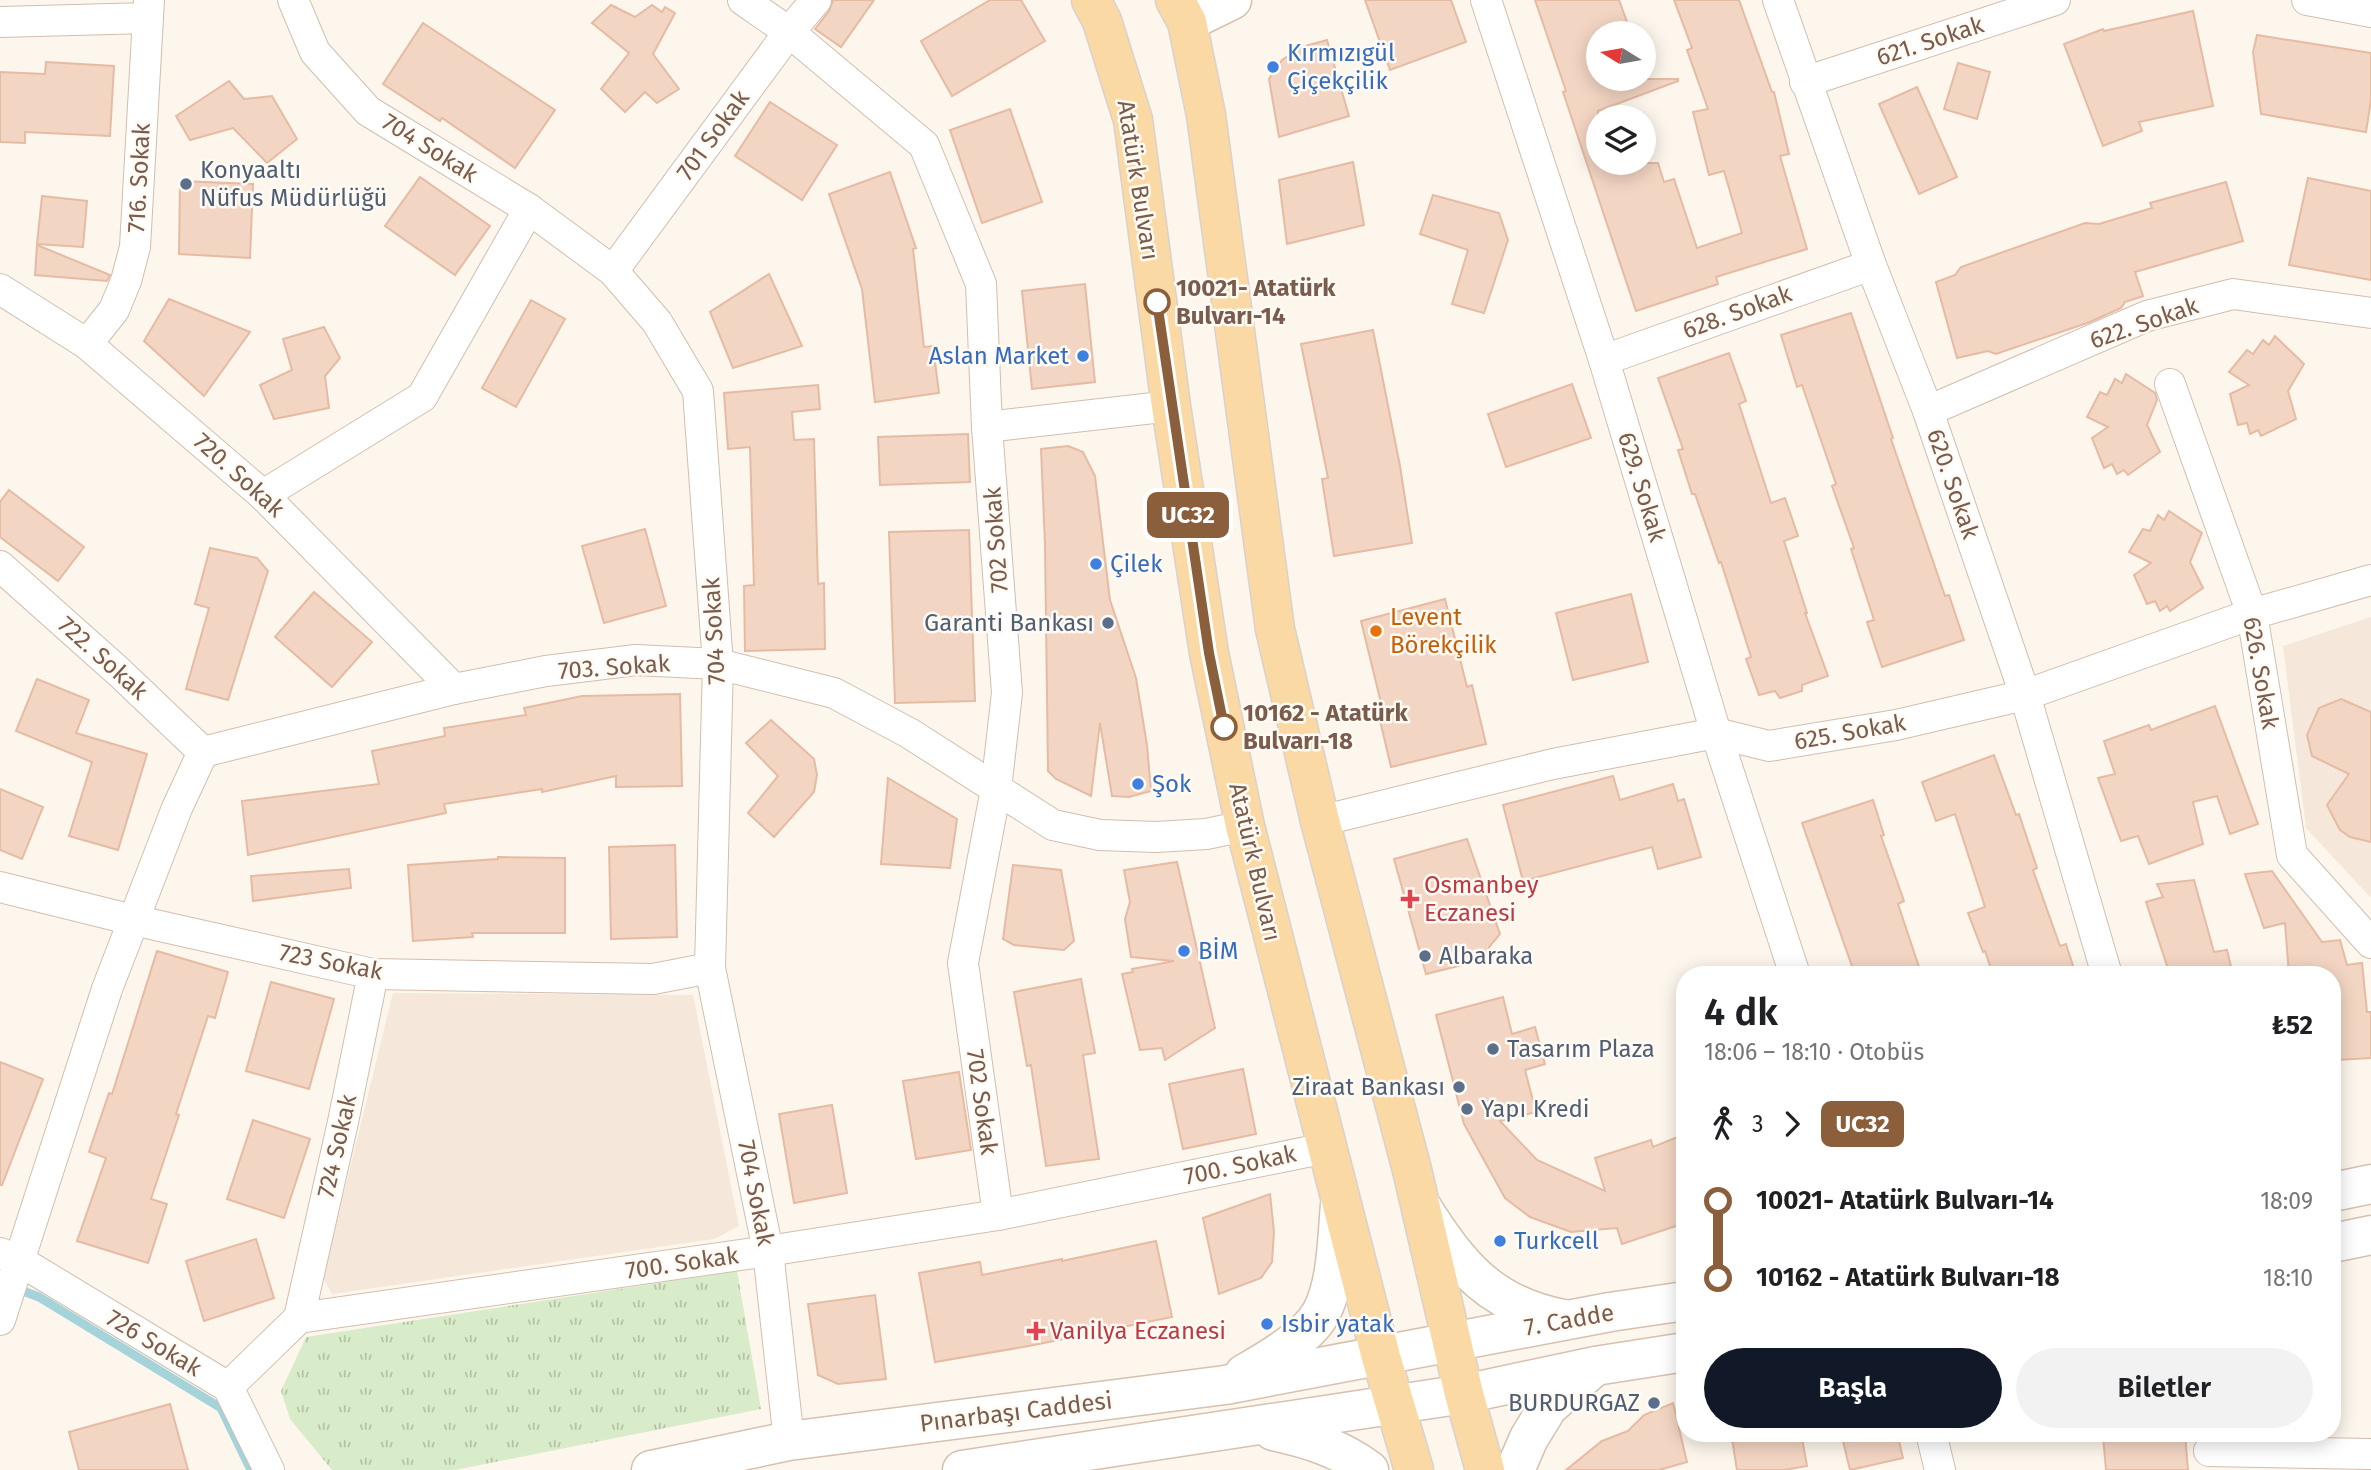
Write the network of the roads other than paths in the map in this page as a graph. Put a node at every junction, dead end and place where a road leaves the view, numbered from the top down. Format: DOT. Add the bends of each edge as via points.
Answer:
graph roads {
  1 [pos="292,0"];
  2 [pos="743,0"];
  3 [pos="816,0"];
  4 [pos="1091,0"];
  5 [pos="1232,0"];
  6 [pos="1486,0"];
  7 [pos="1778,0"];
  8 [pos="2055,0"];
  9 [pos="2307,0"];
  10 [pos="148,9"];
  11 [pos="1181,11"];
  12 [pos="2371,12"];
  13 [pos="0,22"];
  14 [pos="789,32"];
  15 [pos="1805,82"];
  16 [pos="529,209"];
  17 [pos="1871,265"];
  18 [pos="612,271"];
  19 [pos="0,289"];
  20 [pos="2371,313"];
  21 [pos="87,344"];
  22 [pos="1604,360"];
  23 [pos="2171,384"];
  24 [pos="1171,406"];
  25 [pos="1928,411"];
  26 [pos="988,427"];
  27 [pos="263,495"];
  28 [pos="0,566"];
  29 [pos="2371,580"];
  30 [pos="2252,614"];
  31 [pos="718,664"];
  32 [pos="454,689"];
  33 [pos="2025,695"];
  34 [pos="1716,733"];
  35 [pos="203,752"];
  36 [pos="996,789"];
  37 [pos="1320,821"];
  38 [pos="1245,826"];
  39 [pos="0,887"];
  40 [pos="133,920"];
  41 [pos="2371,943"];
  42 [pos="1792,966"];
  43 [pos="2104,966"];
  44 [pos="710,968"];
  45 [pos="373,974"];
  46 [pos="1326,1148"];
  47 [pos="2371,1184"];
  48 [pos="2341,1190"];
  49 [pos="1340,1203"];
  50 [pos="1421,1206"];
  51 [pos="998,1215"];
  52 [pos="2371,1235"];
  53 [pos="2341,1241"];
  54 [pos="768,1251"];
  55 [pos="11,1265"];
  56 [pos="1676,1302"];
  57 [pos="299,1318"];
  58 [pos="0,1320"];
  59 [pos="1569,1320"];
  60 [pos="1452,1342"];
  61 [pos="1676,1353"];
  62 [pos="1381,1357"];
  63 [pos="1595,1366"];
  64 [pos="1225,1385"];
  65 [pos="228,1387"];
  66 [pos="1464,1394"];
  67 [pos="1394,1405"];
  68 [pos="1254,1427"];
  69 [pos="789,1441"];
  70 [pos="1933,1442"];
  71 [pos="2209,1451"];
  72 [pos="2371,1454"];
  73 [pos="269,1470"];
  74 [pos="652,1470"];
  75 [pos="962,1470"];
  76 [pos="1369,1470"];
  77 [pos="1414,1470"];
  78 [pos="1485,1470"];
  79 [pos="1515,1470"];
  80 [pos="1940,1470"];
  1 -- 16 [label="street, 704 Sokak" via="315,52 368,111"];
  2 -- 14 [label="street, 702 Sokak"];
  3 -- 14 [label="street, 701 Sokak"];
  4 -- 24 [label="main road, Atatürk Bulvarı" via="1133,120"];
  5 -- 11 [label="street"];
  6 -- 22 [label="street, 629. Sokak"];
  7 -- 15 [label="street, 620. Sokak"];
  8 -- 15 [label="street, 621. Sokak"];
  9 -- 12 [label="street"];
  10 -- 13 [label="street"];
  10 -- 21 [label="street, 716. Sokak" via="135,247 114,310"];
  11 -- 37 [label="main road" via="1206,115 1275,629"];
  14 -- 18 [label="street, 701 Sokak"];
  14 -- 26 [label="street, 702 Sokak" via="924,145 981,284"];
  15 -- 17 [label="street, 620. Sokak"];
  16 -- 18 [label="street, 704 Sokak"];
  16 -- 27 [label="street" via="422,397"];
  17 -- 22 [label="street, 628. Sokak"];
  17 -- 25 [label="street, 620. Sokak"];
  18 -- 31 [label="street, 704 Sokak" via="657,322 698,391"];
  19 -- 21 [label="street, 720. Sokak"];
  20 -- 25 [label="street, 622. Sokak" via="2233,294 2147,316"];
  21 -- 27 [label="street, 720. Sokak"];
  22 -- 34 [label="street, 629. Sokak"];
  23 -- 30 [label="street, 626. Sokak"];
  24 -- 26 [label="street"];
  24 -- 38 [label="main road, Atatürk Bulvarı" via="1209,653"];
  25 -- 33 [label="street, 620. Sokak"];
  26 -- 36 [label="street, 702 Sokak" via="1007,693"];
  27 -- 32 [label="street, 720. Sokak"];
  28 -- 35 [label="street, 722. Sokak"];
  29 -- 30 [label="street, 625. Sokak"];
  30 -- 33 [label="street, 625. Sokak"];
  30 -- 41 [label="street, 626. Sokak" via="2292,855"];
  31 -- 32 [label="street, 703. Sokak" via="636,660"];
  31 -- 36 [label="street, 703. Sokak" via="834,693 909,733"];
  31 -- 44 [label="street, 704 Sokak"];
  32 -- 35 [label="street, 703. Sokak"];
  33 -- 34 [label="street, 625. Sokak" via="1896,725 1769,746"];
  33 -- 43 [label="street, 620. Sokak"];
  34 -- 37 [label="street, 625. Sokak" via="1553,764"];
  34 -- 42 [label="street, 629. Sokak"];
  35 -- 40 [label="street"];
  36 -- 38 [label="street, 703. Sokak" via="1053,825 1100,835 1206,834"];
  36 -- 51 [label="street, 702 Sokak" via="963,963"];
  37 -- 50 [label="main road"];
  38 -- 46 [label="main road, Atatürk Bulvarı"];
  39 -- 40 [label="street, 723 Sokak"];
  40 -- 45 [label="street, 723 Sokak"];
  40 -- 55 [label="street"];
  44 -- 45 [label="street, 723 Sokak" via="653,979"];
  44 -- 54 [label="street, 704 Sokak"];
  45 -- 57 [label="street, 724 Sokak"];
  46 -- 49 [label="main road, Atatürk Bulvarı"];
  46 -- 51 [label="street, 700. Sokak"];
  47 -- 48 [label="street"];
  49 -- 62 [label="main road, Atatürk Bulvarı"];
  49 -- 64 [label="street" via="1334,1269 1320,1314 1279,1352"];
  50 -- 59 [label="street" via="1466,1270 1517,1305"];
  50 -- 60 [label="main road"];
  51 -- 54 [label="street, 700. Sokak"];
  52 -- 53 [label="street"];
  54 -- 57 [label="street, 700. Sokak"];
  54 -- 69 [label="street, 704 Sokak"];
  55 -- 58 [label="street"];
  55 -- 65 [label="street, 726 Sokak"];
  56 -- 59 [label="street, 7. Cadde"];
  57 -- 65 [label="street"];
  59 -- 60 [label="street, 7. Cadde"];
  60 -- 62 [label="street, 7. Cadde"];
  60 -- 66 [label="main road"];
  61 -- 63 [label="street, 7. Cadde"];
  62 -- 64 [label="street, Pınarbaşı Caddesi"];
  62 -- 67 [label="main road, Atatürk Bulvarı"];
  63 -- 66 [label="street, 7. Cadde"];
  63 -- 79 [label="street" via="1548,1407"];
  64 -- 69 [label="street, Pınarbaşı Caddesi"];
  65 -- 73 [label="street, 726 Sokak"];
  66 -- 67 [label="street, 7. Cadde"];
  66 -- 78 [label="main road"];
  67 -- 68 [label="street, Pınarbaşı Caddesi"];
  67 -- 77 [label="main road, Atatürk Bulvarı"];
  68 -- 75 [label="street, Pınarbaşı Caddesi"];
  68 -- 76 [label="street" via="1328,1445"];
  69 -- 74 [label="street, Pınarbaşı Caddesi"];
  70 -- 80 [label="street"];
  71 -- 72 [label="street"];
}
